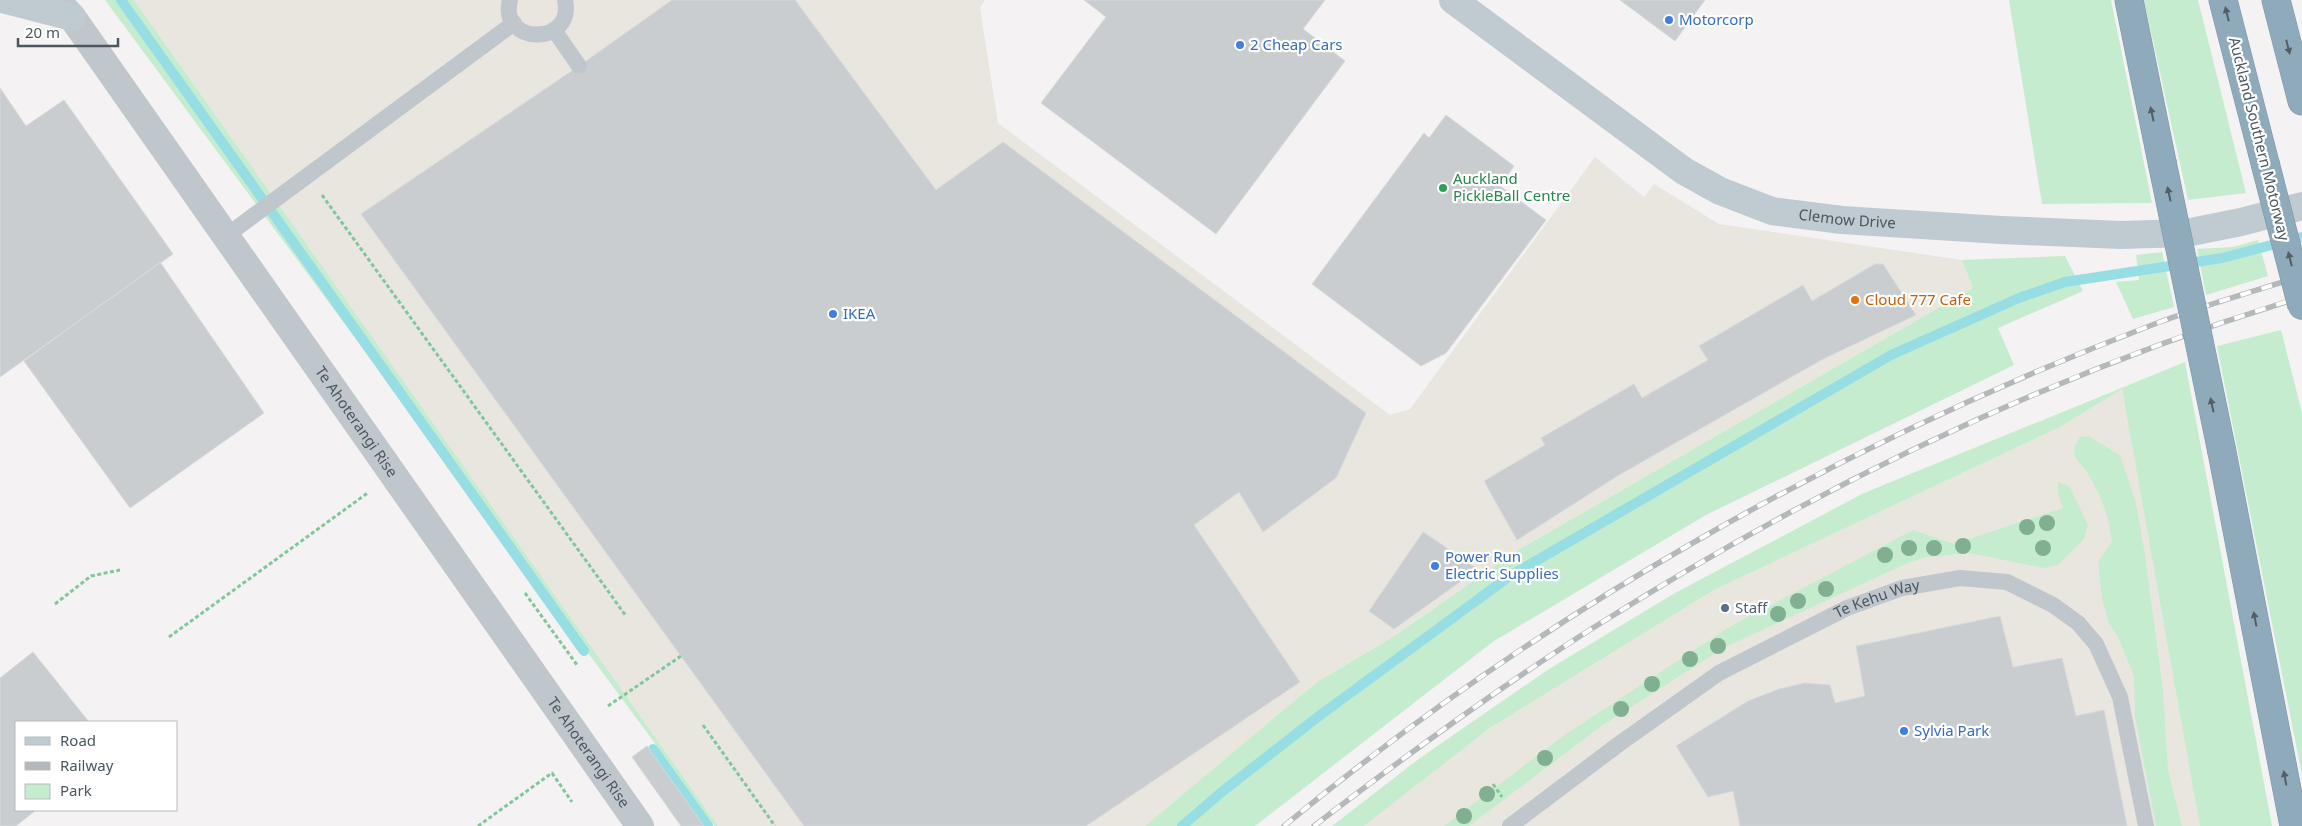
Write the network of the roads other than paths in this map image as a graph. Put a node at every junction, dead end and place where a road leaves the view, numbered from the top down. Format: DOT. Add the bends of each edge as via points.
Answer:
graph roads {
  1 [pos="6,0"];
  2 [pos="35,0"];
  3 [pos="510,0"];
  4 [pos="565,0"];
  5 [pos="1453,0"];
  6 [pos="2128,0"];
  7 [pos="2223,0"];
  8 [pos="2276,0"];
  9 [pos="64,9"];
  10 [pos="514,23"];
  11 [pos="554,30"];
  12 [pos="579,66"];
  13 [pos="2302,100"];
  14 [pos="2302,206"];
  15 [pos="226,236"];
  16 [pos="2302,306"];
  17 [pos="640,826"];
  18 [pos="1510,826"];
  19 [pos="2146,826"];
  20 [pos="2294,826"];
  1 -- 9 [label="main road"];
  2 -- 9 [label="street"];
  3 -- 10 [label="lane" via="509,14"];
  4 -- 11 [label="lane" via="565,16"];
  5 -- 14 [label="main road, Clemow Drive" via="1684,171 1720,192 1772,211 1842,220 2121,235 2186,233"];
  20 -- 6 [label="highway, one-way, bridge" via="2222,452"];
  16 -- 7 [label="highway, Auckland Southern Motorway, one-way, bridge"];
  8 -- 13 [label="highway, one-way"];
  9 -- 15 [label="street, Te Ahoterangi Rise"];
  10 -- 11 [label="lane" via="520,30 537,36"];
  10 -- 15 [label="lane"];
  11 -- 12 [label="lane"];
  15 -- 17 [label="street, Te Ahoterangi Rise"];
  18 -- 19 [label="lane, Te Kehu Way" via="1719,673 1847,608 1902,588 1960,578 2007,582 2046,601 2078,623 2096,644 2120,697"];
}
